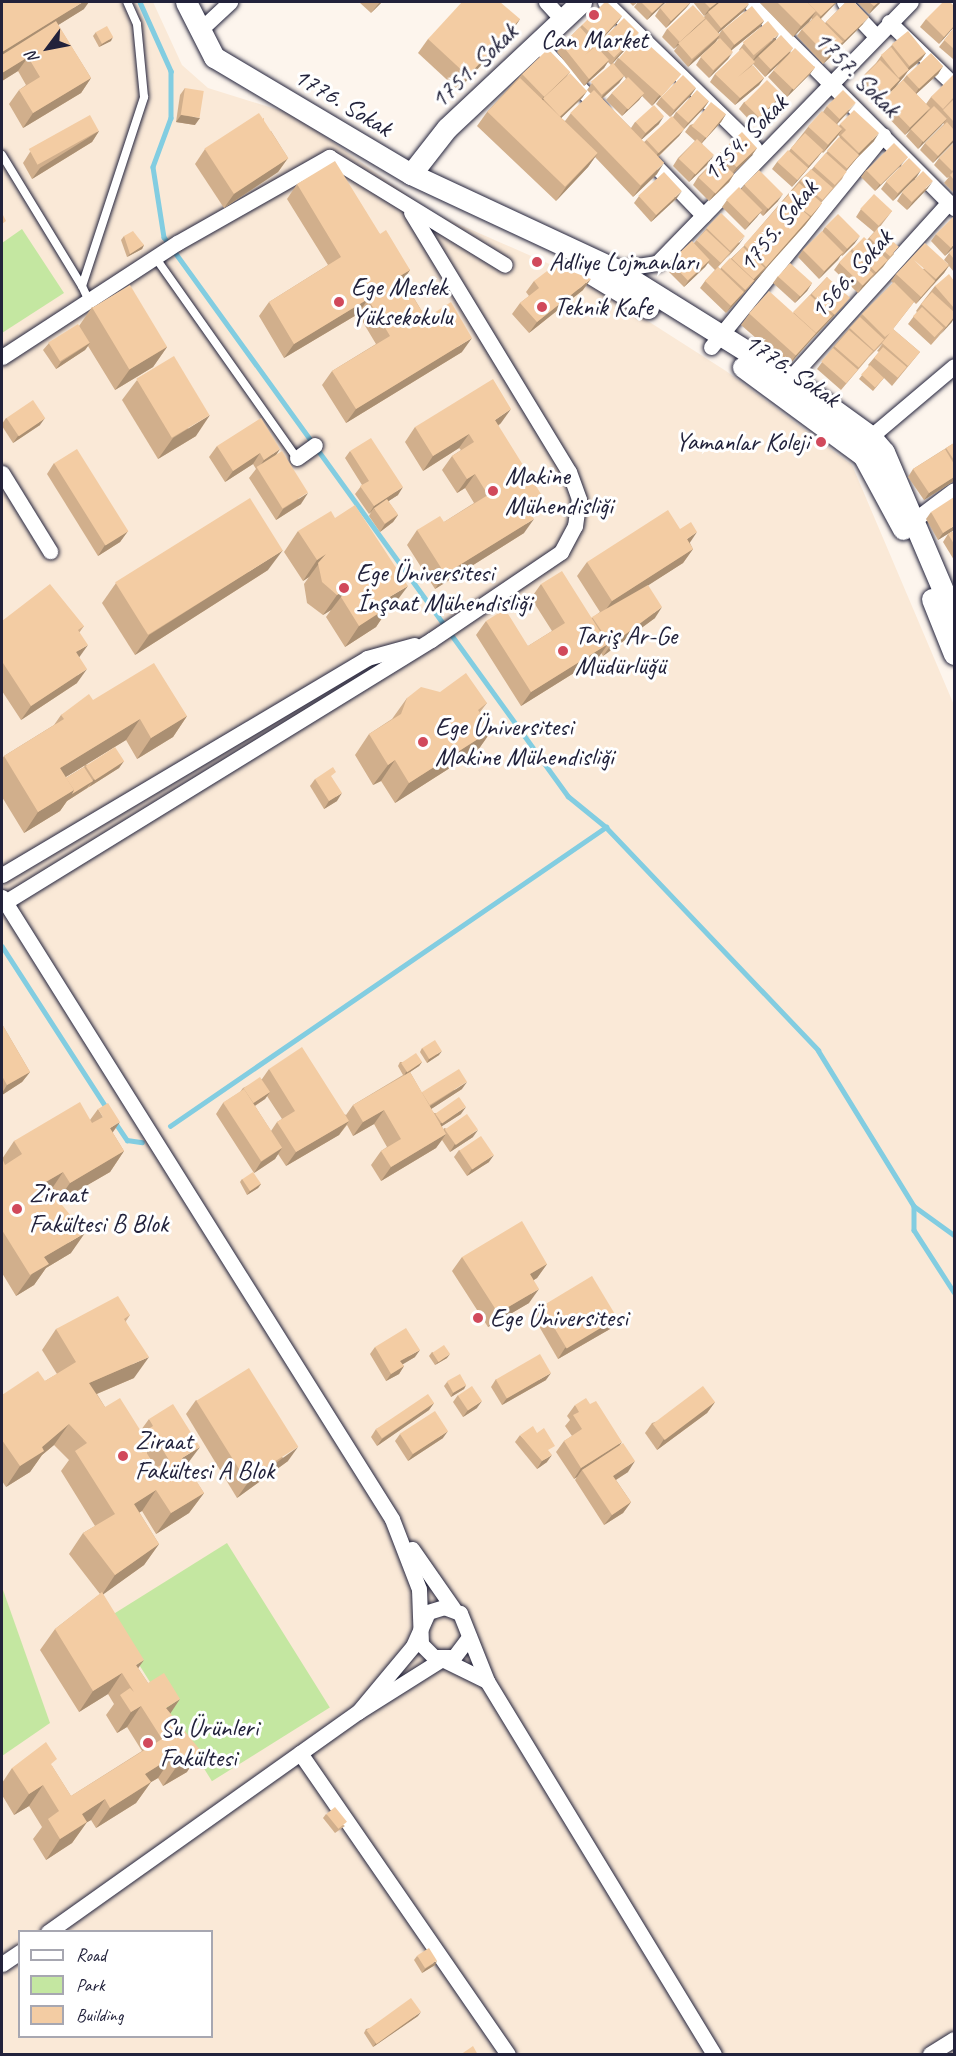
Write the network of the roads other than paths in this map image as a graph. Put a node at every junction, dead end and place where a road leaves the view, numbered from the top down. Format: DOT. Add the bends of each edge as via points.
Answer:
graph roads {
  1 [pos="127,2"];
  2 [pos="186,2"];
  3 [pos="230,2"];
  4 [pos="546,2"];
  5 [pos="581,2"];
  6 [pos="605,2"];
  7 [pos="749,2"];
  8 [pos="844,2"];
  9 [pos="911,2"];
  10 [pos="562,19"];
  11 [pos="889,22"];
  12 [pos="201,29"];
  13 [pos="875,35"];
  14 [pos="537,43"];
  15 [pos="951,76"];
  16 [pos="832,83"];
  17 [pos="612,121"];
  18 [pos="883,135"];
  19 [pos="636,146"];
  20 [pos="2,155"];
  21 [pos="763,156"];
  22 [pos="411,174"];
  23 [pos="952,205"];
  24 [pos="411,212"];
  25 [pos="703,215"];
  26 [pos="158,256"];
  27 [pos="505,265"];
  28 [pos="605,273"];
  29 [pos="82,286"];
  30 [pos="90,302"];
  31 [pos="715,342"];
  32 [pos="2,357"];
  33 [pos="954,366"];
  34 [pos="790,378"];
  35 [pos="863,443"];
  36 [pos="315,445"];
  37 [pos="297,458"];
  38 [pos="2,473"];
  39 [pos="954,490"];
  40 [pos="913,521"];
  41 [pos="50,551"];
  42 [pos="949,587"];
  43 [pos="954,616"];
  44 [pos="440,634"];
  45 [pos="954,654"];
  46 [pos="274,713"];
  47 [pos="283,730"];
  48 [pos="197,759"];
  49 [pos="207,775"];
  50 [pos="2,875"];
  51 [pos="3,901"];
  52 [pos="398,1528"];
  53 [pos="453,1608"];
  54 [pos="420,1624"];
  55 [pos="470,1636"];
  56 [pos="442,1659"];
  57 [pos="487,1682"];
  58 [pos="358,1712"];
  59 [pos="300,1753"];
  60 [pos="51,1930"];
  61 [pos="18,1953"];
  62 [pos="2,1965"];
  63 [pos="954,2039"];
  64 [pos="508,2055"];
  65 [pos="714,2055"];
  66 [pos="930,2055"];
  1 -- 29 [label="lane" via="137,24 144,97"];
  2 -- 12 [label="street, 1776. Sokak"];
  3 -- 12 [label="street"];
  4 -- 10 [label="street"];
  5 -- 10 [label="street, 1751. Sokak"];
  6 -- 21 [label="street"];
  7 -- 16 [label="street, 1757. Sokak"];
  8 -- 13 [label="street"];
  9 -- 11 [label="street, 1754. Sokak"];
  10 -- 14 [label="street, 1751. Sokak"];
  11 -- 13 [label="street, 1754. Sokak"];
  11 -- 15 [label="street"];
  12 -- 22 [label="street, 1776. Sokak" via="214,57"];
  13 -- 16 [label="street, 1754. Sokak"];
  14 -- 17 [label="street"];
  14 -- 22 [label="street, 1751. Sokak" via="447,128"];
  16 -- 18 [label="street, 1757. Sokak"];
  16 -- 21 [label="street, 1754. Sokak"];
  18 -- 23 [label="street, 1757. Sokak"];
  18 -- 31 [label="street, 1755. Sokak"];
  19 -- 25 [label="street"];
  20 -- 29 [label="lane"];
  21 -- 25 [label="street, 1754. Sokak"];
  22 -- 28 [label="street, 1776. Sokak" via="502,217 521,237"];
  23 -- 34 [label="street, 1566. Sokak"];
  24 -- 26 [label="street" via="329,157"];
  24 -- 27 [label="street"];
  24 -- 44 [label="street" via="569,472 579,500 575,526 561,552"];
  25 -- 28 [label="street, 1754. Sokak" via="657,264"];
  26 -- 30 [label="street"];
  26 -- 37 [label="lane"];
  28 -- 31 [label="street, 1776. Sokak"];
  29 -- 30 [label="lane"];
  30 -- 32 [label="street"];
  31 -- 34 [label="street, 1776. Sokak"];
  31 -- 35 [label="street, 1776. Sokak"];
  33 -- 35 [label="street"];
  34 -- 35 [label="street, 1776. Sokak"];
  35 -- 40 [label="street, 1776. Sokak" via="884,452"];
  35 -- 45 [label="street, 1776. Sokak"];
  36 -- 37 [label="street"];
  38 -- 41 [label="street"];
  39 -- 40 [label="street"];
  40 -- 42 [label="street, 1776. Sokak"];
  42 -- 43 [label="street, 1776. Sokak"];
  44 -- 46 [label="street" via="367,658"];
  44 -- 47 [label="street"];
  46 -- 47 [label="street"];
  46 -- 48 [label="street"];
  47 -- 49 [label="street"];
  48 -- 49 [label="street"];
  48 -- 50 [label="street"];
  49 -- 51 [label="street"];
  51 -- 52 [label="street"];
  52 -- 53 [label="street"];
  52 -- 54 [label="street" via="419,1589"];
  53 -- 54 [label="street" via="435,1608"];
  53 -- 55 [label="street" via="466,1620"];
  54 -- 56 [label="street" via="421,1644"];
  54 -- 58 [label="street" via="413,1646"];
  55 -- 56 [label="street" via="461,1652"];
  55 -- 57 [label="street"];
  56 -- 57 [label="street"];
  56 -- 58 [label="street"];
  57 -- 65 [label="street"];
  58 -- 59 [label="street"];
  59 -- 60 [label="street"];
  59 -- 64 [label="street"];
  61 -- 62 [label="street"];
  63 -- 66 [label="street"];
}
